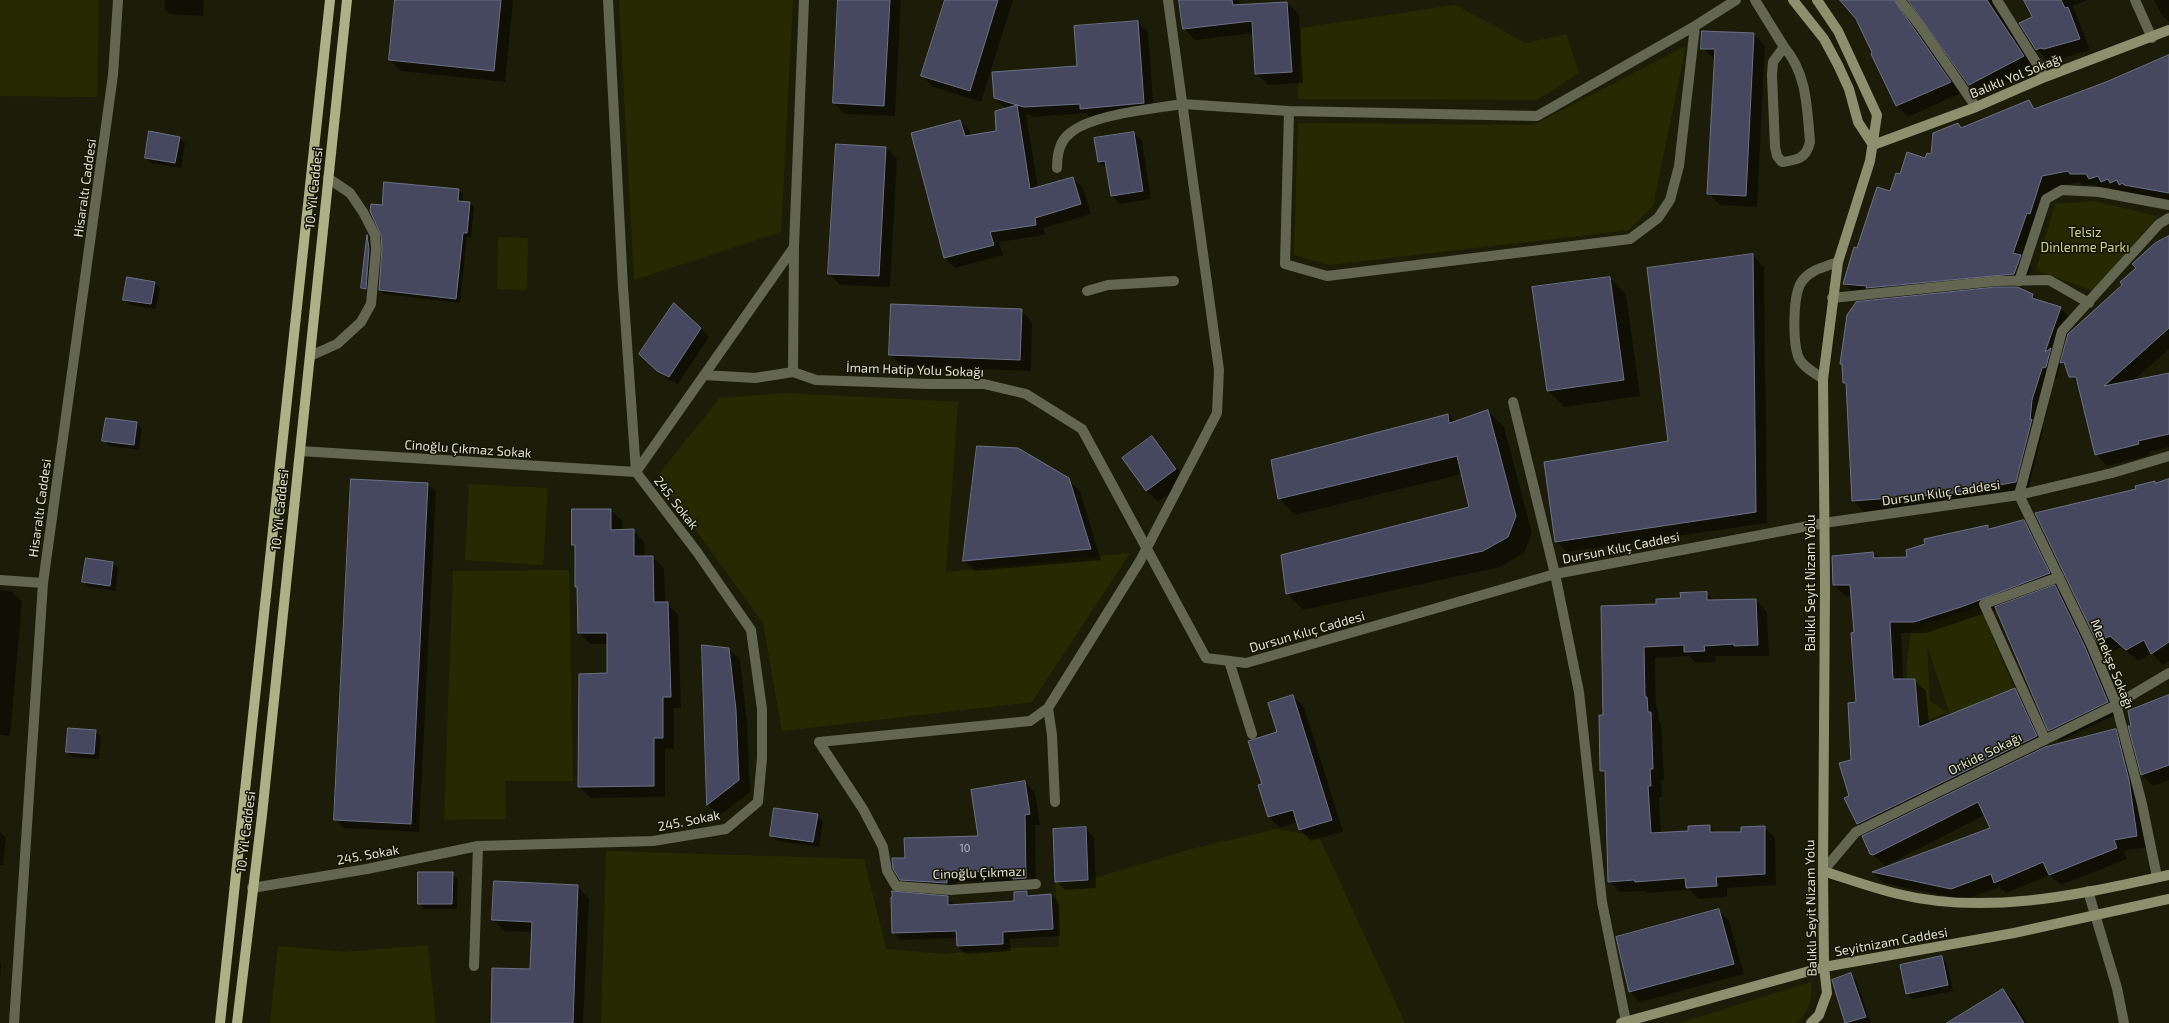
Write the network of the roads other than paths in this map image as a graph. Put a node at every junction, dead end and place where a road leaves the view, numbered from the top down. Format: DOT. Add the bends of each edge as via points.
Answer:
graph roads {
  1 [pos="118,0"];
  2 [pos="330,0"];
  3 [pos="347,0"];
  4 [pos="608,0"];
  5 [pos="804,0"];
  6 [pos="1168,0"];
  7 [pos="1736,0"];
  8 [pos="1755,0"];
  9 [pos="1793,0"];
  10 [pos="1817,0"];
  11 [pos="1900,0"];
  12 [pos="1997,0"];
  13 [pos="2136,0"];
  14 [pos="1695,26"];
  15 [pos="2169,30"];
  16 [pos="2152,38"];
  17 [pos="1784,47"];
  18 [pos="2045,77"];
  19 [pos="1182,104"];
  20 [pos="1976,107"];
  21 [pos="1289,111"];
  22 [pos="1873,145"];
  23 [pos="1057,168"];
  24 [pos="328,178"];
  25 [pos="2169,204"];
  26 [pos="2169,218"];
  27 [pos="794,246"];
  28 [pos="1838,262"];
  29 [pos="1174,280"];
  30 [pos="2019,280"];
  31 [pos="1087,291"];
  32 [pos="1832,298"];
  33 [pos="2089,302"];
  34 [pos="310,356"];
  35 [pos="793,372"];
  36 [pos="704,375"];
  37 [pos="1823,379"];
  38 [pos="1513,402"];
  39 [pos="300,451"];
  40 [pos="2169,456"];
  41 [pos="636,472"];
  42 [pos="2019,495"];
  43 [pos="1824,522"];
  44 [pos="1146,549"];
  45 [pos="1555,574"];
  46 [pos="2060,577"];
  47 [pos="0,580"];
  48 [pos="43,583"];
  49 [pos="1229,661"];
  50 [pos="2169,673"];
  51 [pos="2116,704"];
  52 [pos="1048,708"];
  53 [pos="1252,734"];
  54 [pos="2045,739"];
  55 [pos="1055,802"];
  56 [pos="478,846"];
  57 [pos="1823,871"];
  58 [pos="2169,875"];
  59 [pos="2157,877"];
  60 [pos="1036,884"];
  61 [pos="252,888"];
  62 [pos="2088,891"];
  63 [pos="2169,899"];
  64 [pos="2097,916"];
  65 [pos="474,966"];
  66 [pos="1824,967"];
  67 [pos="1623,1022"];
  68 [pos="14,1023"];
  69 [pos="220,1023"];
  70 [pos="237,1023"];
  71 [pos="1810,1023"];
  72 [pos="2124,1023"];
  1 -- 48 [label="street, Hisaraltı Caddesi" via="113,75"];
  2 -- 69 [label="main road, 10. Yıl Caddesi"];
  3 -- 24 [label="main road, 10. Yıl Caddesi"];
  4 -- 41 [label="street" via="623,287"];
  5 -- 27 [label="street"];
  6 -- 19 [label="street"];
  7 -- 14 [label="street"];
  8 -- 17 [label="street"];
  9 -- 22 [label="street" via="1824,39 1838,65 1858,122"];
  10 -- 22 [label="street, Balıklı Seyit Nizam Yolu" via="1838,30 1877,115"];
  11 -- 20 [label="street"];
  12 -- 18 [label="street"];
  13 -- 16 [label="street"];
  14 -- 21 [label="street" via="1537,116"];
  14 -- 21 [label="street" via="1679,166 1670,200 1658,218 1630,239 1327,276 1285,264"];
  15 -- 16 [label="street, Balıklı Yol Sokağı"];
  16 -- 18 [label="street, Balıklı Yol Sokağı"];
  17 -- 17 [label="street" via="1793,57 1802,76 1810,142 1808,150 1799,160 1782,162 1775,147 1772,74 1773,62"];
  18 -- 20 [label="street, Balıklı Yol Sokağı"];
  19 -- 21 [label="street"];
  19 -- 23 [label="street" via="1098,119 1084,125 1064,140 1057,157"];
  19 -- 44 [label="street" via="1219,370 1217,413"];
  20 -- 22 [label="street, Balıklı Yol Sokağı"];
  22 -- 28 [label="street, Balıklı Seyit Nizam Yolu"];
  24 -- 34 [label="main road, 10. Yıl Caddesi"];
  24 -- 34 [label="street" via="350,193 375,235 371,304 361,322 337,344"];
  25 -- 30 [label="street" via="2099,192 2062,190 2046,199"];
  26 -- 33 [label="street" via="2159,224"];
  27 -- 35 [label="street"];
  27 -- 36 [label="street"];
  28 -- 32 [label="street, Balıklı Seyit Nizam Yolu"];
  28 -- 37 [label="street" via="1814,271 1802,281 1796,302 1794,332 1798,357"];
  29 -- 31 [label="street" via="1108,285"];
  30 -- 32 [label="street"];
  30 -- 33 [label="street" via="2049,280"];
  32 -- 37 [label="street, Balıklı Seyit Nizam Yolu"];
  33 -- 42 [label="street" via="2062,331"];
  34 -- 39 [label="main road, 10. Yıl Caddesi"];
  35 -- 36 [label="street" via="755,378"];
  35 -- 44 [label="street, İmam Hatip Yolu Sokağı" via="816,380 984,384 1026,394 1082,429"];
  36 -- 41 [label="street"];
  37 -- 43 [label="street, Balıklı Seyit Nizam Yolu"];
  38 -- 45 [label="street"];
  39 -- 41 [label="street, Cinoğlu Çıkmaz Sokak"];
  39 -- 61 [label="main road, 10. Yıl Caddesi"];
  40 -- 42 [label="street, Dursun Kılıç Caddesi" via="2112,473"];
  41 -- 56 [label="street, 245. Sokak" via="697,552 751,630 762,709 762,758 758,802 726,829 653,841"];
  42 -- 43 [label="street, Dursun Kılıç Caddesi"];
  42 -- 46 [label="street, Menekşe Sokağı"];
  43 -- 45 [label="street, Dursun Kılıç Caddesi"];
  43 -- 57 [label="street, Balıklı Seyit Nizam Yolu"];
  44 -- 49 [label="street, Dursun Kılıç Caddesi" via="1206,658"];
  44 -- 52 [label="street"];
  45 -- 49 [label="street, Dursun Kılıç Caddesi" via="1246,663"];
  45 -- 67 [label="street" via="1579,692 1602,902"];
  46 -- 51 [label="street, Menekşe Sokağı"];
  46 -- 54 [label="street" via="1984,604"];
  47 -- 48 [label="street"];
  48 -- 68 [label="street, Hisaraltı Caddesi"];
  49 -- 53 [label="street"];
  50 -- 51 [label="street, Orkide Sokağı"];
  51 -- 54 [label="street, Orkide Sokağı"];
  51 -- 59 [label="street, Menekşe Sokağı" via="2142,804"];
  52 -- 55 [label="street"];
  52 -- 60 [label="street, Cinoğlu Çıkmazı" via="1030,721 819,742 863,808 882,847 887,871 896,886 950,890"];
  54 -- 57 [label="street, Orkide Sokağı" via="1856,832"];
  56 -- 61 [label="street, 245. Sokak" via="367,869"];
  56 -- 65 [label="street"];
  57 -- 62 [label="street" via="1898,894 1972,903 2023,902"];
  57 -- 66 [label="street, Balıklı Seyit Nizam Yolu"];
  58 -- 59 [label="street"];
  59 -- 62 [label="street"];
  61 -- 70 [label="main road, 10. Yıl Caddesi"];
  62 -- 64 [label="street"];
  63 -- 64 [label="street, Seyitnizam Caddesi"];
  64 -- 66 [label="street, Seyitnizam Caddesi"];
  64 -- 72 [label="street"];
  66 -- 67 [label="street, Seyitnizam Caddesi"];
  66 -- 71 [label="street, Balıklı Seyit Nizam Yolu" via="1827,993 1818,1015"];
}
